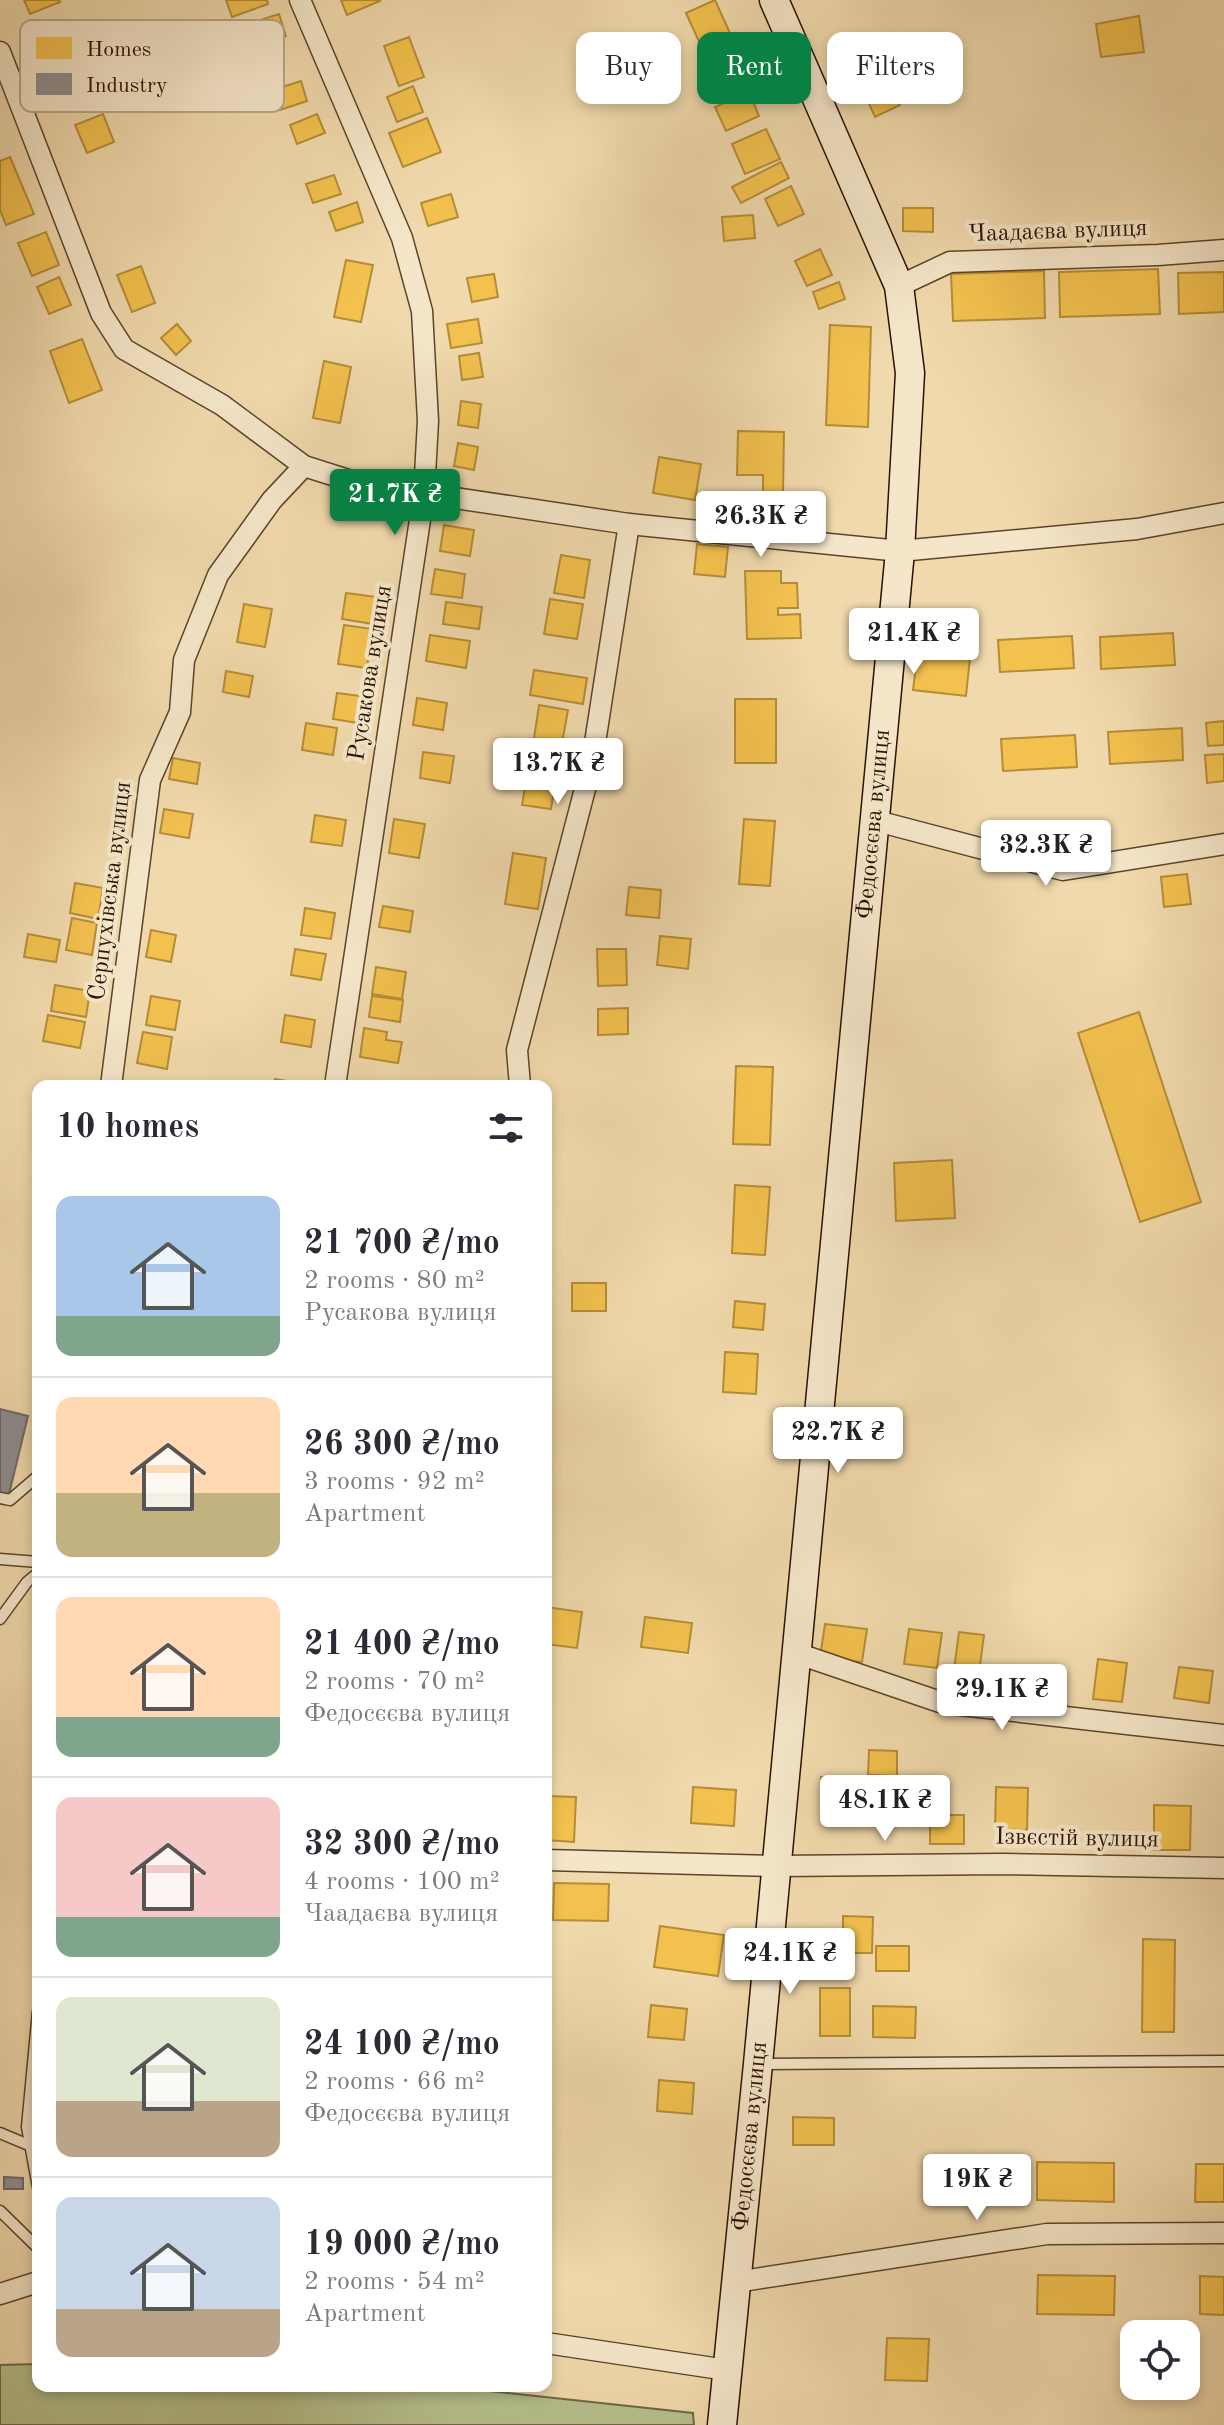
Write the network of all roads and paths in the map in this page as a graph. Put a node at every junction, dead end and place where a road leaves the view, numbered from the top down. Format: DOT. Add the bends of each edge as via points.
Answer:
graph roads {
  1 [pos="300,0"];
  2 [pos="774,0"];
  3 [pos="0,52"];
  4 [pos="20,104"];
  5 [pos="23,112"];
  6 [pos="1224,250"];
  7 [pos="899,286"];
  8 [pos="304,466"];
  9 [pos="424,493"];
  10 [pos="1224,513"];
  11 [pos="629,524"];
  12 [pos="900,551"];
  13 [pos="873,820"];
  14 [pos="1224,844"];
  15 [pos="112,1080"];
  16 [pos="336,1080"];
  17 [pos="520,1080"];
  18 [pos="32,1481"];
  19 [pos="0,1498"];
  20 [pos="0,1559"];
  21 [pos="32,1562"];
  22 [pos="32,1578"];
  23 [pos="0,1619"];
  24 [pos="796,1653"];
  25 [pos="1224,1735"];
  26 [pos="552,1860"];
  27 [pos="776,1866"];
  28 [pos="1224,1868"];
  29 [pos="1224,2061"];
  30 [pos="758,2064"];
  31 [pos="32,2074"];
  32 [pos="0,2133"];
  33 [pos="31,2146"];
  34 [pos="32,2152"];
  35 [pos="0,2211"];
  36 [pos="1224,2233"];
  37 [pos="32,2242"];
  38 [pos="736,2282"];
  39 [pos="32,2284"];
  40 [pos="0,2294"];
  41 [pos="552,2344"];
  42 [pos="727,2370"];
  43 [pos="722,2425"];
  1 -- 9 [label="street, Русакова вулиця" via="402,238 422,311 428,421"];
  2 -- 7 [label="main road, Федосєєва вулиця"];
  3 -- 4 [label="street"];
  5 -- 8 [label="street" via="101,313 124,349 222,405"];
  6 -- 7 [label="street, Чаадаєва вулиця" via="950,262"];
  7 -- 12 [label="main road, Федосєєва вулиця" via="910,373"];
  8 -- 9 [label="street" via="361,484"];
  8 -- 15 [label="street, Серпухівська вулиця" via="272,500 218,575 184,660 180,712 150,780"];
  9 -- 11 [label="street"];
  9 -- 16 [label="street, Русакова вулиця"];
  10 -- 12 [label="street" via="1137,529"];
  11 -- 12 [label="street"];
  11 -- 17 [label="street" via="592,762 517,1050"];
  12 -- 13 [label="main road, Федосєєва вулиця"];
  13 -- 14 [label="street" via="1063,870"];
  13 -- 24 [label="main road, Федосєєва вулиця"];
  18 -- 19 [label="lane" via="10,1500"];
  20 -- 21 [label="lane"];
  22 -- 23 [label="lane"];
  24 -- 25 [label="street" via="943,1703"];
  24 -- 27 [label="main road, Федосєєва вулиця"];
  26 -- 27 [label="street, Ізвєстій вулиця"];
  27 -- 28 [label="street, Ізвєстій вулиця"];
  27 -- 30 [label="main road, Федосєєва вулиця"];
  29 -- 30 [label="lane"];
  30 -- 38 [label="main road, Федосєєва вулиця"];
  31 -- 33 [label="lane" via="27,2127"];
  32 -- 33 [label="lane"];
  33 -- 34 [label="lane"];
  35 -- 37 [label="lane"];
  36 -- 38 [label="street" via="1047,2234"];
  38 -- 42 [label="main road, Федосєєва вулиця"];
  39 -- 40 [label="street"];
  41 -- 42 [label="street"];
  42 -- 43 [label="main road, Федосєєва вулиця"];
}
